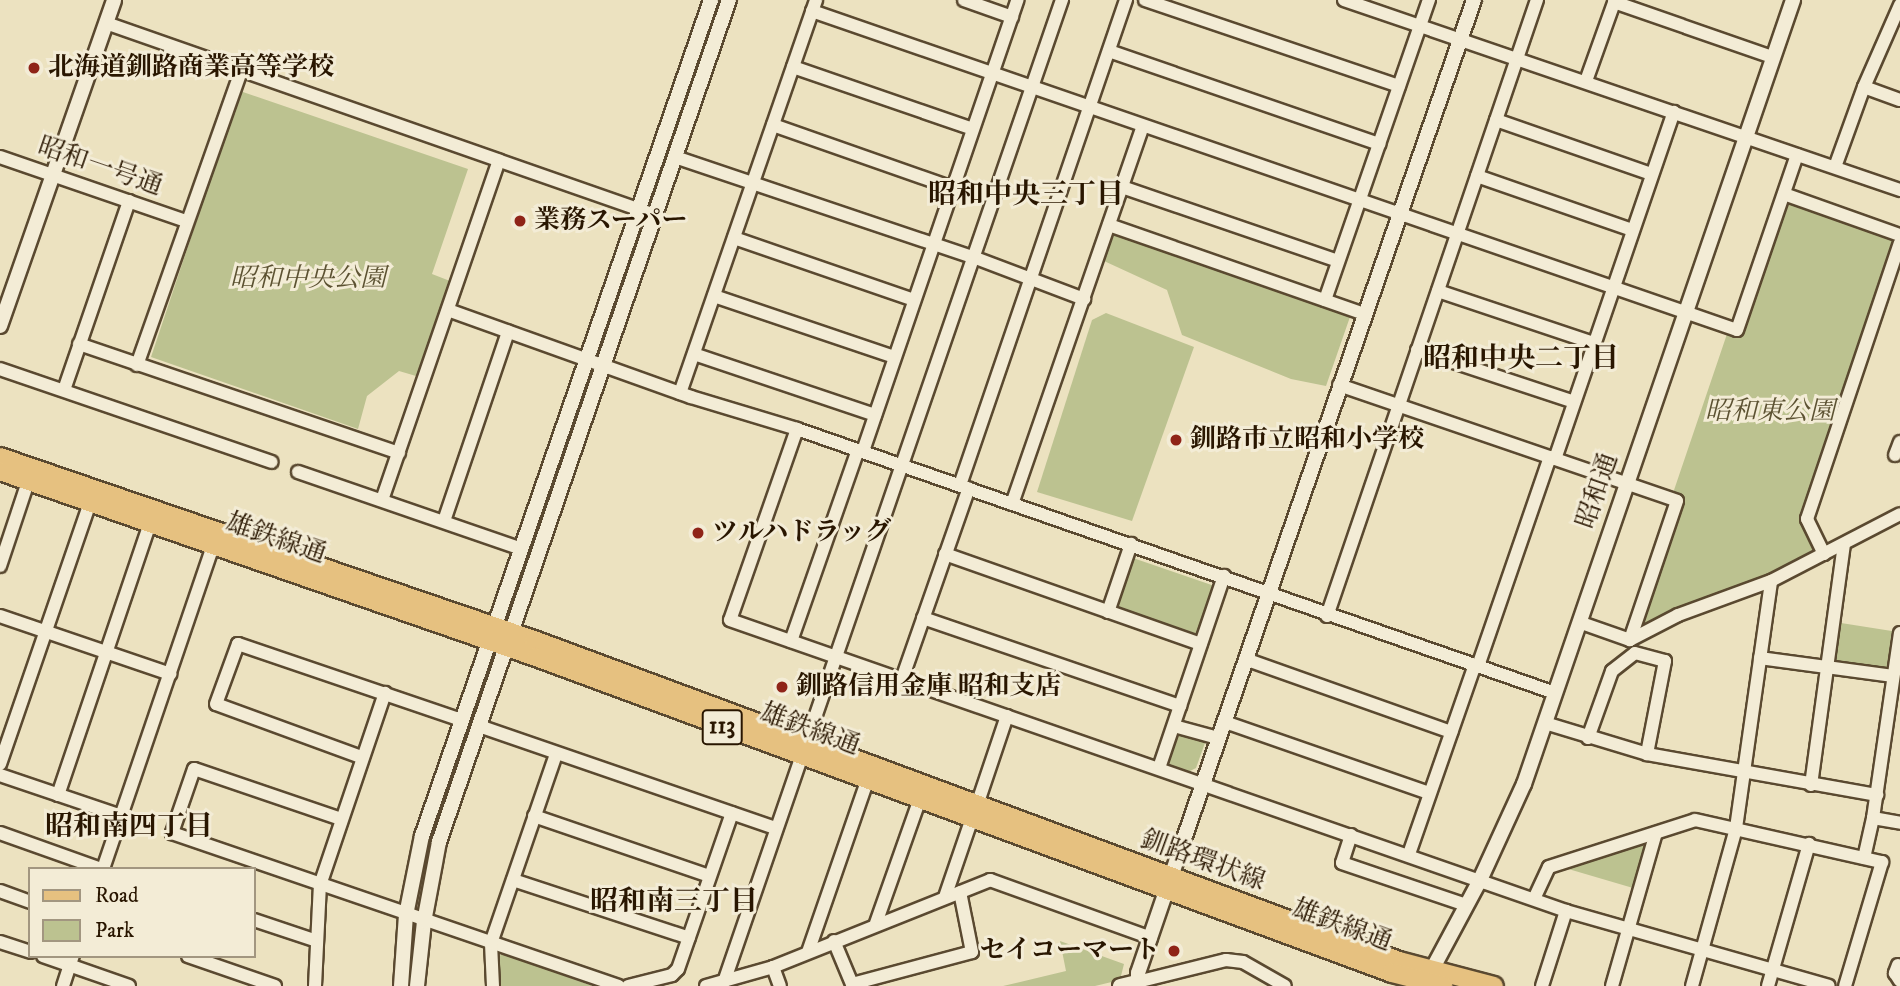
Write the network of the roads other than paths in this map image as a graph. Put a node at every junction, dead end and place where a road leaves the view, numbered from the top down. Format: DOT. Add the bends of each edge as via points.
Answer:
graph roads {
  1 [pos="114,0"];
  2 [pos="711,0"];
  3 [pos="729,0"];
  4 [pos="964,0"];
  5 [pos="1017,0"];
  6 [pos="1062,0"];
  7 [pos="1126,0"];
  8 [pos="1145,0"];
  9 [pos="1344,0"];
  10 [pos="1429,0"];
  11 [pos="1474,0"];
  12 [pos="1536,0"];
  13 [pos="1793,0"];
  14 [pos="1615,1"];
  15 [pos="814,5"];
  16 [pos="1899,12"];
  17 [pos="1012,17"];
  18 [pos="106,23"];
  19 [pos="1421,26"];
  20 [pos="1461,38"];
  21 [pos="1109,51"];
  22 [pos="1519,57"];
  23 [pos="1772,57"];
  24 [pos="793,68"];
  25 [pos="242,69"];
  26 [pos="993,73"];
  27 [pos="1586,81"];
  28 [pos="1399,86"];
  29 [pos="1032,87"];
  30 [pos="1864,88"];
  31 [pos="1900,100"];
  32 [pos="1089,108"];
  33 [pos="1674,111"];
  34 [pos="1496,120"];
  35 [pos="773,125"];
  36 [pos="1143,126"];
  37 [pos="972,129"];
  38 [pos="1744,136"];
  39 [pos="1379,144"];
  40 [pos="1797,155"];
  41 [pos="0,157"];
  42 [pos="675,157"];
  43 [pos="499,161"];
  44 [pos="1835,167"];
  45 [pos="1651,174"];
  46 [pos="54,175"];
  47 [pos="1477,176"];
  48 [pos="753,182"];
  49 [pos="1122,187"];
  50 [pos="953,188"];
  51 [pos="1900,190"];
  52 [pos="1783,194"];
  53 [pos="1359,200"];
  54 [pos="129,201"];
  55 [pos="639,209"];
  56 [pos="1399,214"];
  57 [pos="656,215"];
  58 [pos="186,220"];
  59 [pos="1109,225"];
  60 [pos="1632,230"];
  61 [pos="1457,234"];
  62 [pos="1900,235"];
  63 [pos="734,238"];
  64 [pos="1900,243"];
  65 [pos="934,244"];
  66 [pos="973,257"];
  67 [pos="1338,261"];
  68 [pos="1030,279"];
  69 [pos="1613,288"];
  70 [pos="1438,291"];
  71 [pos="714,296"];
  72 [pos="1084,299"];
  73 [pos="914,300"];
  74 [pos="1325,300"];
  75 [pos="448,310"];
  76 [pos="1686,311"];
  77 [pos="1364,314"];
  78 [pos="0,326"];
  79 [pos="508,332"];
  80 [pos="1593,343"];
  81 [pos="79,344"];
  82 [pos="1417,349"];
  83 [pos="694,354"];
  84 [pos="894,357"];
  85 [pos="587,358"];
  86 [pos="604,364"];
  87 [pos="137,365"];
  88 [pos="0,369"];
  89 [pos="1339,385"];
  90 [pos="64,390"];
  91 [pos="680,393"];
  92 [pos="1574,402"];
  93 [pos="1398,406"];
  94 [pos="875,415"];
  95 [pos="797,429"];
  96 [pos="1900,442"];
  97 [pos="860,451"];
  98 [pos="399,453"];
  99 [pos="1895,455"];
  100 [pos="0,457"];
  101 [pos="1553,458"];
  102 [pos="271,462"];
  103 [pos="902,466"];
  104 [pos="0,471"];
  105 [pos="298,472"];
  106 [pos="29,479"];
  107 [pos="1626,482"];
  108 [pos="964,487"];
  109 [pos="382,500"];
  110 [pos="89,502"];
  111 [pos="1012,504"];
  112 [pos="1900,514"];
  113 [pos="444,521"];
  114 [pos="150,523"];
  115 [pos="1131,544"];
  116 [pos="1844,544"];
  117 [pos="213,545"];
  118 [pos="522,550"];
  119 [pos="945,554"];
  120 [pos="1824,554"];
  121 [pos="0,566"];
  122 [pos="1224,576"];
  123 [pos="1771,581"];
  124 [pos="1269,593"];
  125 [pos="1108,612"];
  126 [pos="0,616"];
  127 [pos="1327,616"];
  128 [pos="923,618"];
  129 [pos="1579,622"];
  130 [pos="45,631"];
  131 [pos="1900,633"];
  132 [pos="499,637"];
  133 [pos="1630,640"];
  134 [pos="791,641"];
  135 [pos="1201,644"];
  136 [pos="106,653"];
  137 [pos="836,657"];
  138 [pos="1760,658"];
  139 [pos="1245,659"];
  140 [pos="1476,665"];
  141 [pos="1827,667"];
  142 [pos="170,674"];
  143 [pos="1893,676"];
  144 [pos="902,680"];
  145 [pos="385,693"];
  146 [pos="1555,693"];
  147 [pos="1181,706"];
  148 [pos="1007,716"];
  149 [pos="1894,719"];
  150 [pos="461,720"];
  151 [pos="1224,722"];
  152 [pos="1545,723"];
  153 [pos="479,726"];
  154 [pos="1174,726"];
  155 [pos="1451,732"];
  156 [pos="1218,738"];
  157 [pos="1587,738"];
  158 [pos="805,749"];
  159 [pos="556,754"];
  160 [pos="1647,754"];
  161 [pos="361,757"];
  162 [pos="0,764"];
  163 [pos="1159,768"];
  164 [pos="1744,772"];
  165 [pos="0,775"];
  166 [pos="868,779"];
  167 [pos="1203,783"];
  168 [pos="1811,785"];
  169 [pos="1429,793"];
  170 [pos="58,794"];
  171 [pos="1877,795"];
  172 [pos="920,799"];
  173 [pos="975,812"];
  174 [pos="733,813"];
  175 [pos="121,816"];
  176 [pos="534,816"];
  177 [pos="1873,818"];
  178 [pos="341,819"];
  179 [pos="1900,823"];
  180 [pos="776,828"];
  181 [pos="1736,828"];
  182 [pos="0,833"];
  183 [pos="1656,833"];
  184 [pos="1350,835"];
  185 [pos="1809,844"];
  186 [pos="1409,854"];
  187 [pos="1864,858"];
  188 [pos="96,867"];
  189 [pos="103,867"];
  190 [pos="709,877"];
  191 [pos="513,880"];
  192 [pos="1480,880"];
  193 [pos="1169,884"];
  194 [pos="320,885"];
  195 [pos="0,891"];
  196 [pos="960,891"];
  197 [pos="945,897"];
  198 [pos="1534,899"];
  199 [pos="28,901"];
  200 [pos="1465,905"];
  201 [pos="1566,911"];
  202 [pos="406,915"];
  203 [pos="256,921"];
  204 [pos="424,922"];
  205 [pos="876,923"];
  206 [pos="1628,929"];
  207 [pos="689,938"];
  208 [pos="1151,938"];
  209 [pos="317,941"];
  210 [pos="834,941"];
  211 [pos="0,942"];
  212 [pos="491,943"];
  213 [pos="1702,950"];
  214 [pos="28,951"];
  215 [pos="808,951"];
  216 [pos="194,958"];
  217 [pos="71,961"];
  218 [pos="1898,965"];
  219 [pos="773,967"];
  220 [pos="1773,970"];
  221 [pos="1426,979"];
  222 [pos="1900,981"];
  223 [pos="724,982"];
  224 [pos="1138,984"];
  225 [pos="63,986"];
  226 [pos="129,986"];
  227 [pos="275,986"];
  228 [pos="315,986"];
  229 [pos="401,986"];
  230 [pos="418,986"];
  231 [pos="493,986"];
  232 [pos="619,986"];
  233 [pos="628,986"];
  234 [pos="706,986"];
  235 [pos="780,986"];
  236 [pos="1120,986"];
  237 [pos="1285,986"];
  238 [pos="1443,986"];
  239 [pos="1493,986"];
  240 [pos="1542,986"];
  241 [pos="1612,986"];
  242 [pos="1692,986"];
  243 [pos="1768,986"];
  244 [pos="1829,986"];
  245 [pos="1845,986"];
  1 -- 18 [label="street"];
  2 -- 55 [label="street"];
  3 -- 42 [label="street"];
  4 -- 17 [label="street"];
  5 -- 17 [label="street"];
  6 -- 29 [label="street"];
  7 -- 21 [label="street"];
  8 -- 28 [label="street"];
  9 -- 19 [label="street"];
  10 -- 19 [label="street"];
  11 -- 20 [label="street"];
  12 -- 22 [label="street"];
  13 -- 23 [label="street, 昭和通"];
  14 -- 23 [label="street"];
  14 -- 27 [label="street"];
  15 -- 24 [label="street"];
  15 -- 26 [label="street"];
  16 -- 30 [label="street"];
  17 -- 26 [label="street"];
  18 -- 25 [label="street"];
  18 -- 46 [label="street"];
  19 -- 20 [label="street"];
  19 -- 28 [label="street"];
  20 -- 22 [label="street"];
  20 -- 56 [label="street"];
  21 -- 32 [label="street"];
  21 -- 39 [label="street"];
  22 -- 27 [label="street"];
  22 -- 34 [label="street"];
  23 -- 38 [label="street, 昭和通"];
  24 -- 35 [label="street"];
  24 -- 37 [label="street"];
  25 -- 43 [label="street"];
  25 -- 58 [label="street"];
  26 -- 29 [label="street"];
  26 -- 37 [label="street"];
  27 -- 33 [label="street"];
  28 -- 39 [label="street"];
  29 -- 32 [label="street"];
  29 -- 66 [label="street"];
  30 -- 31 [label="street"];
  30 -- 44 [label="street"];
  32 -- 36 [label="street"];
  32 -- 68 [label="street"];
  33 -- 38 [label="street"];
  33 -- 45 [label="street"];
  34 -- 45 [label="street"];
  34 -- 47 [label="street"];
  35 -- 48 [label="street"];
  35 -- 50 [label="street"];
  36 -- 49 [label="street"];
  36 -- 53 [label="street"];
  37 -- 50 [label="street"];
  38 -- 40 [label="street"];
  38 -- 76 [label="street, 昭和通"];
  39 -- 53 [label="street"];
  40 -- 44 [label="street"];
  40 -- 52 [label="street"];
  41 -- 46 [label="street, 昭和一号通"];
  42 -- 48 [label="street"];
  42 -- 57 [label="street"];
  43 -- 55 [label="street"];
  43 -- 75 [label="street"];
  44 -- 51 [label="street"];
  45 -- 60 [label="street"];
  46 -- 54 [label="street, 昭和一号通"];
  46 -- 78 [label="street"];
  47 -- 60 [label="street"];
  47 -- 61 [label="street"];
  48 -- 63 [label="street"];
  48 -- 65 [label="street"];
  49 -- 59 [label="street"];
  49 -- 67 [label="street"];
  50 -- 65 [label="street"];
  52 -- 62 [label="street"];
  52 -- 76 [label="street" via="1737,330"];
  53 -- 56 [label="street"];
  53 -- 67 [label="street"];
  54 -- 58 [label="street, 昭和一号通"];
  54 -- 81 [label="street"];
  55 -- 57 [label="street"];
  55 -- 85 [label="street"];
  56 -- 61 [label="street"];
  56 -- 77 [label="street"];
  57 -- 86 [label="street"];
  58 -- 87 [label="street"];
  59 -- 72 [label="street"];
  59 -- 74 [label="street"];
  60 -- 69 [label="street"];
  61 -- 69 [label="street"];
  61 -- 70 [label="street"];
  63 -- 71 [label="street"];
  63 -- 73 [label="street"];
  64 -- 120 [label="street" via="1807,519"];
  65 -- 66 [label="street"];
  65 -- 73 [label="street"];
  66 -- 68 [label="street"];
  66 -- 103 [label="street"];
  67 -- 74 [label="street"];
  68 -- 72 [label="street"];
  68 -- 108 [label="street"];
  69 -- 76 [label="street"];
  69 -- 80 [label="street"];
  70 -- 80 [label="street"];
  70 -- 82 [label="street"];
  71 -- 83 [label="street"];
  71 -- 84 [label="street"];
  72 -- 111 [label="street"];
  73 -- 84 [label="street"];
  74 -- 77 [label="street"];
  75 -- 79 [label="street"];
  75 -- 98 [label="street"];
  76 -- 107 [label="street, 昭和通"];
  77 -- 89 [label="street"];
  79 -- 85 [label="street"];
  79 -- 113 [label="street"];
  80 -- 92 [label="street"];
  81 -- 87 [label="street"];
  81 -- 90 [label="street"];
  82 -- 92 [label="street"];
  82 -- 93 [label="street"];
  83 -- 91 [label="street"];
  83 -- 94 [label="street"];
  84 -- 94 [label="street"];
  85 -- 86 [label="street"];
  85 -- 118 [label="street"];
  86 -- 91 [label="street"];
  86 -- 132 [label="street"];
  87 -- 98 [label="street"];
  88 -- 90 [label="street"];
  89 -- 93 [label="street"];
  89 -- 124 [label="street"];
  90 -- 102 [label="street"];
  91 -- 95 [label="street"];
  92 -- 101 [label="street"];
  93 -- 101 [label="street"];
  93 -- 127 [label="street"];
  94 -- 97 [label="street"];
  95 -- 97 [label="street"];
  95 -- 134 [label="street" via="730,620"];
  96 -- 99 [label="street"];
  97 -- 103 [label="street"];
  97 -- 134 [label="street"];
  98 -- 109 [label="street"];
  100 -- 132 [label="main road, 雄鉄線通 / 113"];
  101 -- 107 [label="street"];
  101 -- 140 [label="street"];
  103 -- 108 [label="street"];
  103 -- 137 [label="street"];
  104 -- 106 [label="main road, 雄鉄線通 / 113"];
  105 -- 109 [label="street"];
  106 -- 110 [label="main road, 雄鉄線通 / 113"];
  106 -- 121 [label="street"];
  107 -- 129 [label="street, 昭和通"];
  107 -- 133 [label="street" via="1677,501"];
  108 -- 111 [label="street"];
  108 -- 119 [label="street"];
  109 -- 113 [label="street"];
  110 -- 114 [label="main road, 雄鉄線通 / 113"];
  110 -- 130 [label="street"];
  111 -- 115 [label="street"];
  112 -- 116 [label="street"];
  113 -- 118 [label="street"];
  114 -- 117 [label="main road, 雄鉄線通 / 113"];
  114 -- 136 [label="street"];
  115 -- 122 [label="street"];
  115 -- 125 [label="street"];
  116 -- 120 [label="street"];
  116 -- 141 [label="street"];
  117 -- 132 [label="main road, 雄鉄線通 / 113"];
  117 -- 142 [label="street"];
  118 -- 132 [label="street"];
  119 -- 125 [label="street"];
  119 -- 128 [label="street"];
  120 -- 123 [label="street"];
  122 -- 124 [label="street"];
  122 -- 135 [label="street"];
  123 -- 133 [label="street" via="1678,615"];
  123 -- 138 [label="street"];
  124 -- 127 [label="street"];
  124 -- 139 [label="street"];
  125 -- 135 [label="street"];
  126 -- 130 [label="street"];
  127 -- 140 [label="street"];
  128 -- 144 [label="street"];
  128 -- 147 [label="street"];
  129 -- 133 [label="street"];
  129 -- 146 [label="street, 昭和通"];
  130 -- 136 [label="street"];
  130 -- 162 [label="street"];
  131 -- 143 [label="street"];
  132 -- 150 [label="street"];
  132 -- 153 [label="street"];
  132 -- 158 [label="main road, 雄鉄線通 / 113"];
  134 -- 137 [label="street"];
  135 -- 147 [label="street"];
  136 -- 142 [label="street"];
  136 -- 170 [label="street"];
  137 -- 144 [label="street"];
  137 -- 158 [label="street"];
  138 -- 141 [label="street"];
  138 -- 164 [label="street"];
  139 -- 151 [label="street"];
  139 -- 155 [label="street"];
  140 -- 146 [label="street"];
  140 -- 155 [label="street"];
  141 -- 143 [label="street"];
  141 -- 168 [label="street"];
  142 -- 175 [label="street"];
  143 -- 149 [label="street"];
  144 -- 148 [label="street"];
  145 -- 150 [label="street"];
  145 -- 161 [label="street"];
  145 -- 161 [label="street" via="238,644 216,704"];
  146 -- 152 [label="street, 昭和通"];
  147 -- 154 [label="street"];
  148 -- 163 [label="street"];
  148 -- 173 [label="street"];
  149 -- 171 [label="street"];
  150 -- 202 [label="street" via="422,836"];
  151 -- 156 [label="street"];
  151 -- 169 [label="street"];
  152 -- 157 [label="street"];
  152 -- 192 [label="street, 昭和通" via="1524,784"];
  153 -- 159 [label="street"];
  153 -- 204 [label="street" via="439,842"];
  154 -- 156 [label="street"];
  154 -- 163 [label="street"];
  155 -- 169 [label="street"];
  156 -- 167 [label="street"];
  157 -- 160 [label="street"];
  157 -- 160 [label="street" via="1612,671 1635,653 1655,658 1665,661"];
  158 -- 166 [label="main road, 雄鉄線通 / 113"];
  158 -- 173 [label="main road, 雄鉄線通 / 113"];
  158 -- 180 [label="street"];
  159 -- 174 [label="street"];
  159 -- 176 [label="street"];
  160 -- 164 [label="street"];
  161 -- 178 [label="street"];
  163 -- 167 [label="street"];
  164 -- 168 [label="street"];
  164 -- 181 [label="street"];
  165 -- 170 [label="street"];
  166 -- 172 [label="main road, 雄鉄線通 / 113"];
  166 -- 215 [label="street"];
  167 -- 184 [label="street"];
  167 -- 193 [label="street"];
  168 -- 171 [label="street"];
  169 -- 186 [label="street"];
  170 -- 175 [label="street"];
  171 -- 177 [label="street"];
  172 -- 173 [label="main road, 雄鉄線通 / 113"];
  172 -- 205 [label="street"];
  173 -- 193 [label="main road, 雄鉄線通 / 113"];
  173 -- 197 [label="street"];
  174 -- 180 [label="street"];
  174 -- 190 [label="street"];
  175 -- 189 [label="street"];
  176 -- 190 [label="street"];
  176 -- 191 [label="street"];
  177 -- 179 [label="street"];
  177 -- 187 [label="street"];
  178 -- 194 [label="street"];
  178 -- 194 [label="street" via="194,769 172,833"];
  180 -- 223 [label="street"];
  181 -- 183 [label="street" via="1695,820"];
  181 -- 185 [label="street"];
  181 -- 213 [label="street"];
  182 -- 188 [label="street"];
  183 -- 198 [label="street" via="1549,867"];
  183 -- 206 [label="street"];
  184 -- 186 [label="street"];
  184 -- 200 [label="street" via="1342,863"];
  185 -- 187 [label="street"];
  185 -- 220 [label="street"];
  186 -- 192 [label="street"];
  187 -- 245 [label="street" via="1882,862"];
  190 -- 207 [label="street"];
  191 -- 207 [label="street"];
  191 -- 212 [label="street"];
  192 -- 198 [label="street"];
  192 -- 200 [label="street, 昭和通"];
  193 -- 208 [label="street"];
  193 -- 221 [label="main road, 雄鉄線通 / 113" via="1392,973"];
  194 -- 202 [label="street"];
  194 -- 209 [label="street"];
  195 -- 199 [label="street"];
  196 -- 197 [label="street"];
  196 -- 208 [label="street" via="990,880"];
  196 -- 210 [label="street" via="972,952 852,984"];
  197 -- 205 [label="street"];
  198 -- 201 [label="street"];
  200 -- 221 [label="street, 昭和通"];
  201 -- 206 [label="street"];
  201 -- 240 [label="street"];
  202 -- 204 [label="street"];
  202 -- 229 [label="street"];
  203 -- 209 [label="street"];
  204 -- 212 [label="street"];
  204 -- 230 [label="street"];
  205 -- 210 [label="street"];
  206 -- 213 [label="street"];
  206 -- 241 [label="street"];
  207 -- 233 [label="street" via="672,975"];
  208 -- 224 [label="street"];
  209 -- 228 [label="street"];
  210 -- 215 [label="street"];
  211 -- 214 [label="street"];
  212 -- 231 [label="street"];
  212 -- 232 [label="street"];
  213 -- 220 [label="street"];
  213 -- 242 [label="street"];
  215 -- 219 [label="street"];
  216 -- 227 [label="street"];
  217 -- 225 [label="street"];
  217 -- 226 [label="street"];
  218 -- 222 [label="street" via="1895,973"];
  219 -- 223 [label="street"];
  219 -- 235 [label="street"];
  220 -- 243 [label="street"];
  220 -- 244 [label="street"];
  221 -- 238 [label="main road, 雄鉄線通 / 113"];
  221 -- 239 [label="main road, 113"];
  223 -- 234 [label="street"];
  224 -- 236 [label="street"];
  224 -- 237 [label="street" via="1226,960 1243,962"];
}
